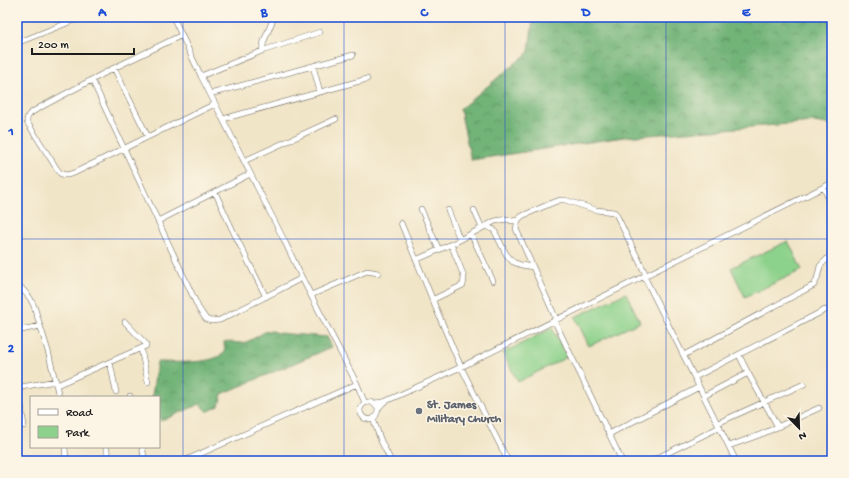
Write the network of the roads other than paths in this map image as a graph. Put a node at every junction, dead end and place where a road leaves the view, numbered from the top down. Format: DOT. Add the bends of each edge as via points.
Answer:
graph roads {
  1 [pos="82,17"];
  2 [pos="173,17"];
  3 [pos="274,17"];
  4 [pos="320,32"];
  5 [pos="182,35"];
  6 [pos="17,43"];
  7 [pos="262,52"];
  8 [pos="353,55"];
  9 [pos="313,66"];
  10 [pos="114,68"];
  11 [pos="200,76"];
  12 [pos="367,79"];
  13 [pos="92,80"];
  14 [pos="320,92"];
  15 [pos="210,94"];
  16 [pos="216,104"];
  17 [pos="336,118"];
  18 [pos="223,119"];
  19 [pos="148,137"];
  20 [pos="124,149"];
  21 [pos="244,161"];
  22 [pos="250,174"];
  23 [pos="832,183"];
  24 [pos="824,187"];
  25 [pos="215,192"];
  26 [pos="422,209"];
  27 [pos="832,209"];
  28 [pos="448,210"];
  29 [pos="474,210"];
  30 [pos="518,220"];
  31 [pos="158,221"];
  32 [pos="401,223"];
  33 [pos="484,227"];
  34 [pos="471,234"];
  35 [pos="460,240"];
  36 [pos="451,244"];
  37 [pos="439,250"];
  38 [pos="832,254"];
  39 [pos="416,260"];
  40 [pos="533,267"];
  41 [pos="378,273"];
  42 [pos="645,275"];
  43 [pos="302,278"];
  44 [pos="493,281"];
  45 [pos="17,283"];
  46 [pos="311,295"];
  47 [pos="266,297"];
  48 [pos="432,300"];
  49 [pos="825,310"];
  50 [pos="555,320"];
  51 [pos="125,322"];
  52 [pos="40,326"];
  53 [pos="17,331"];
  54 [pos="141,349"];
  55 [pos="684,355"];
  56 [pos="739,355"];
  57 [pos="110,362"];
  58 [pos="461,367"];
  59 [pos="748,373"];
  60 [pos="694,377"];
  61 [pos="148,382"];
  62 [pos="56,383"];
  63 [pos="357,384"];
  64 [pos="804,384"];
  65 [pos="699,387"];
  66 [pos="116,392"];
  67 [pos="59,396"];
  68 [pos="704,396"];
  69 [pos="384,402"];
  70 [pos="765,402"];
  71 [pos="365,403"];
  72 [pos="374,403"];
  73 [pos="378,408"];
  74 [pos="819,408"];
  75 [pos="373,419"];
  76 [pos="719,425"];
  77 [pos="24,426"];
  78 [pos="778,427"];
  79 [pos="609,434"];
  80 [pos="729,446"];
  81 [pos="65,448"];
  82 [pos="106,448"];
  83 [pos="142,448"];
  84 [pos="186,460"];
  85 [pos="390,460"];
  86 [pos="66,461"];
  87 [pos="110,461"];
  88 [pos="146,461"];
  89 [pos="508,461"];
  90 [pos="622,461"];
  91 [pos="651,461"];
  92 [pos="736,461"];
  1 -- 6 [label="street"];
  2 -- 5 [label="street"];
  3 -- 7 [label="street"];
  4 -- 7 [label="street"];
  5 -- 10 [label="street"];
  5 -- 11 [label="street"];
  7 -- 11 [label="street"];
  8 -- 9 [label="street"];
  9 -- 14 [label="street"];
  9 -- 15 [label="street"];
  10 -- 13 [label="street"];
  10 -- 19 [label="street"];
  11 -- 15 [label="street"];
  12 -- 14 [label="street"];
  13 -- 20 [label="street"];
  13 -- 20 [label="street" via="29,115 27,122 62,174 74,173"];
  14 -- 18 [label="street"];
  15 -- 16 [label="street"];
  16 -- 18 [label="street"];
  16 -- 19 [label="street"];
  17 -- 21 [label="street"];
  18 -- 21 [label="street"];
  19 -- 20 [label="street"];
  20 -- 31 [label="street"];
  21 -- 22 [label="street"];
  22 -- 25 [label="street"];
  22 -- 43 [label="street"];
  23 -- 24 [label="street"];
  24 -- 27 [label="street"];
  24 -- 42 [label="street"];
  25 -- 31 [label="street"];
  25 -- 47 [label="street"];
  26 -- 37 [label="street"];
  28 -- 35 [label="street"];
  29 -- 33 [label="street"];
  30 -- 33 [label="street" via="495,221"];
  30 -- 40 [label="street" via="516,229"];
  30 -- 42 [label="street" via="560,200 614,212"];
  31 -- 47 [label="street" via="206,319 211,322 220,320"];
  32 -- 39 [label="street"];
  33 -- 34 [label="street"];
  33 -- 40 [label="street" via="494,230 513,262"];
  34 -- 35 [label="street"];
  34 -- 44 [label="street"];
  35 -- 36 [label="street"];
  36 -- 37 [label="street"];
  36 -- 48 [label="street" via="463,274 463,285"];
  37 -- 39 [label="street"];
  38 -- 55 [label="street" via="820,266 814,285"];
  39 -- 48 [label="street"];
  40 -- 50 [label="street"];
  41 -- 46 [label="street" via="367,271"];
  42 -- 50 [label="street"];
  42 -- 55 [label="street"];
  43 -- 46 [label="street"];
  43 -- 47 [label="street"];
  45 -- 52 [label="street" via="30,298"];
  46 -- 63 [label="street"];
  48 -- 58 [label="street"];
  49 -- 56 [label="street"];
  50 -- 58 [label="street"];
  50 -- 79 [label="street"];
  51 -- 54 [label="street" via="146,344"];
  52 -- 53 [label="street"];
  52 -- 62 [label="street"];
  54 -- 57 [label="street"];
  54 -- 61 [label="street"];
  55 -- 60 [label="street"];
  56 -- 59 [label="street"];
  56 -- 60 [label="street"];
  57 -- 62 [label="street"];
  57 -- 66 [label="street"];
  58 -- 69 [label="street"];
  58 -- 89 [label="street"];
  59 -- 68 [label="street"];
  59 -- 70 [label="street"];
  60 -- 65 [label="street"];
  62 -- 67 [label="street"];
  62 -- 77 [label="street" via="21,387 19,390"];
  63 -- 71 [label="street"];
  63 -- 84 [label="street"];
  64 -- 70 [label="street"];
  65 -- 68 [label="street"];
  65 -- 79 [label="street"];
  68 -- 76 [label="street"];
  69 -- 72 [label="street"];
  69 -- 73 [label="street"];
  70 -- 76 [label="street"];
  70 -- 78 [label="street"];
  71 -- 72 [label="street"];
  71 -- 75 [label="street" via="360,407 361,416 366,420"];
  72 -- 73 [label="street"];
  73 -- 75 [label="street"];
  74 -- 78 [label="street"];
  75 -- 85 [label="street"];
  76 -- 80 [label="street"];
  76 -- 91 [label="street"];
  78 -- 80 [label="street"];
  79 -- 90 [label="street"];
  80 -- 92 [label="street"];
  81 -- 86 [label="street"];
  82 -- 87 [label="street"];
  83 -- 88 [label="street"];
}
